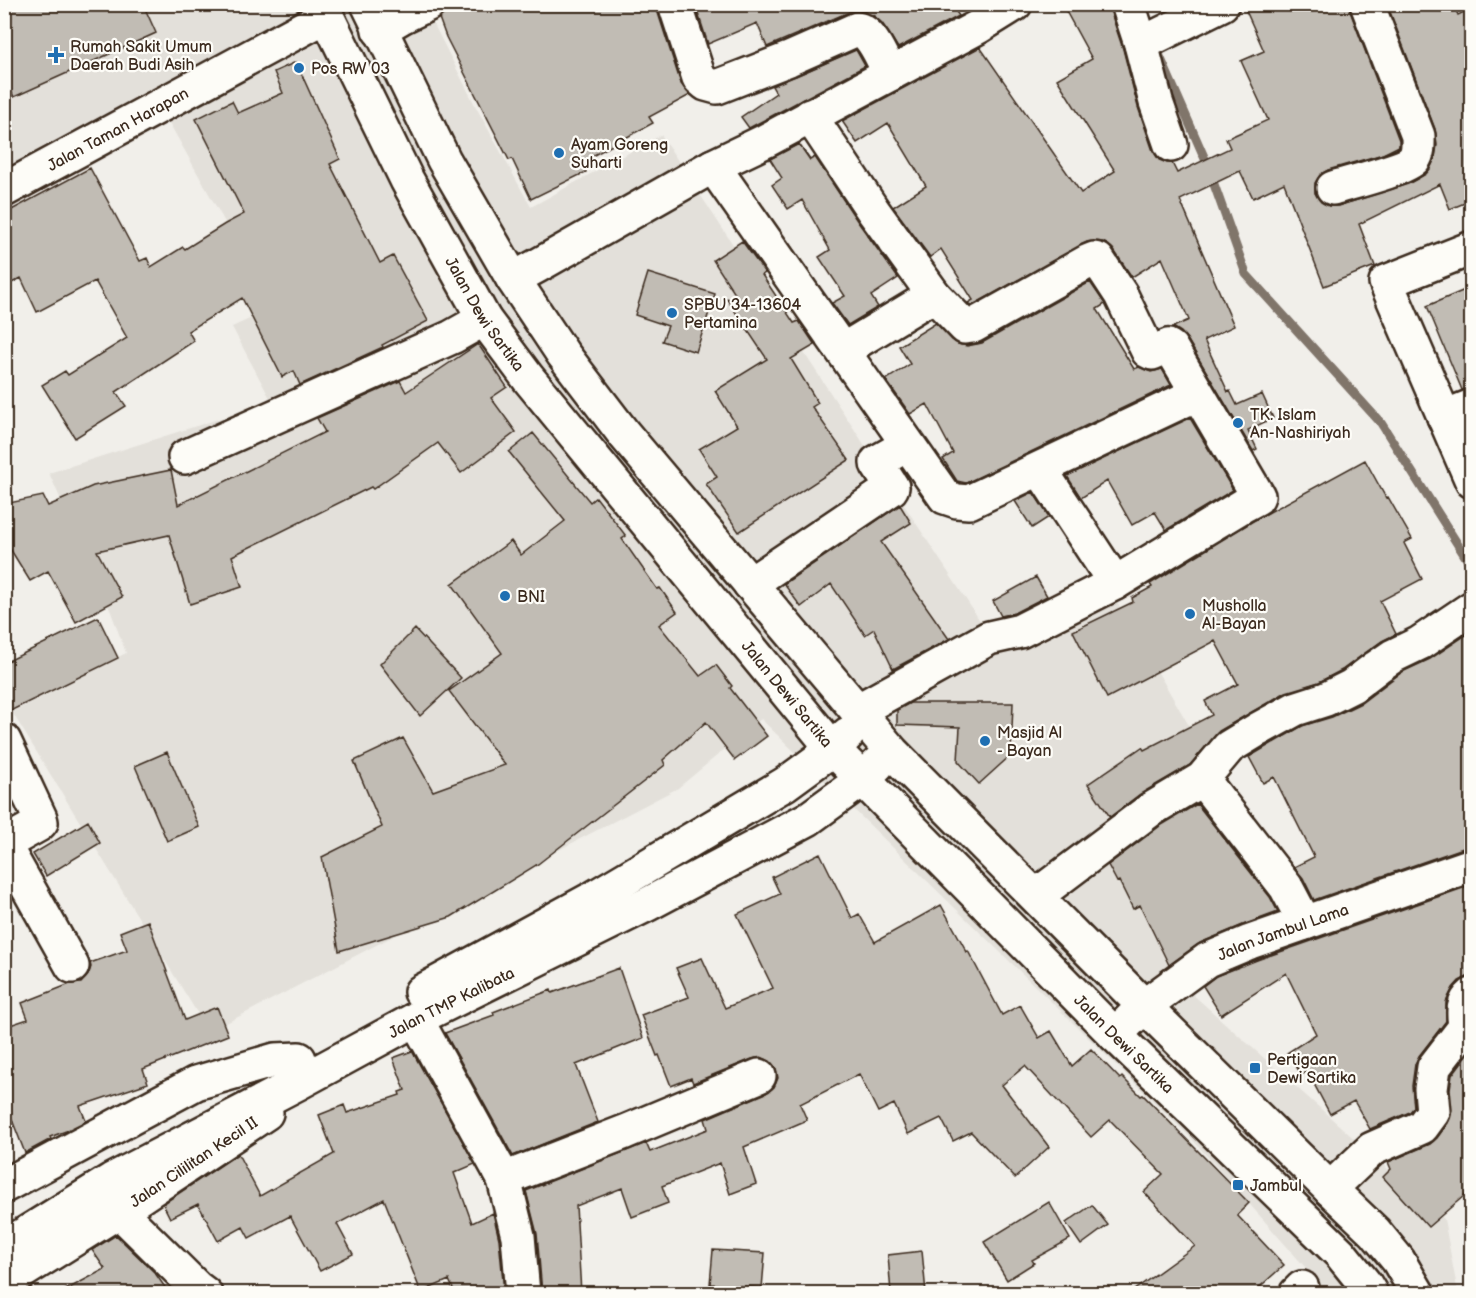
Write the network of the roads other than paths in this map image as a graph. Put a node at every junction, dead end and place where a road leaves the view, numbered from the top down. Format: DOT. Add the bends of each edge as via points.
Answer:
graph roads {
  1 [pos="428,4"];
  2 [pos="675,4"];
  3 [pos="1015,4"];
  4 [pos="1128,4"];
  5 [pos="1222,4"];
  6 [pos="1367,4"];
  7 [pos="323,10"];
  8 [pos="374,17"];
  9 [pos="1150,40"];
  10 [pos="890,74"];
  11 [pos="810,116"];
  12 [pos="1171,145"];
  13 [pos="713,166"];
  14 [pos="1333,188"];
  15 [pos="4,190"];
  16 [pos="1472,248"];
  17 [pos="513,279"];
  18 [pos="934,295"];
  19 [pos="484,319"];
  20 [pos="843,350"];
  21 [pos="1197,394"];
  22 [pos="1458,412"];
  23 [pos="907,445"];
  24 [pos="185,457"];
  25 [pos="1040,469"];
  26 [pos="1472,481"];
  27 [pos="1115,583"];
  28 [pos="750,584"];
  29 [pos="1472,608"];
  30 [pos="861,715"];
  31 [pos="4,741"];
  32 [pos="833,748"];
  33 [pos="892,752"];
  34 [pos="862,779"];
  35 [pos="1202,779"];
  36 [pos="4,845"];
  37 [pos="1470,869"];
  38 [pos="1036,896"];
  39 [pos="1305,923"];
  40 [pos="72,966"];
  41 [pos="1472,995"];
  42 [pos="1144,1006"];
  43 [pos="416,1018"];
  44 [pos="1115,1035"];
  45 [pos="380,1038"];
  46 [pos="294,1070"];
  47 [pos="759,1076"];
  48 [pos="504,1179"];
  49 [pos="4,1185"];
  50 [pos="1330,1189"];
  51 [pos="119,1211"];
  52 [pos="4,1229"];
  53 [pos="4,1247"];
  54 [pos="4,1283"];
  55 [pos="206,1293"];
  56 [pos="523,1293"];
  57 [pos="1371,1293"];
  58 [pos="1418,1293"];
  1 -- 8 [label="street" via="403,16"];
  2 -- 10 [label="street" via="699,78 706,84 717,87 857,29 868,34"];
  3 -- 10 [label="street"];
  4 -- 9 [label="street"];
  5 -- 9 [label="street"];
  6 -- 14 [label="street" via="1418,135 1418,149 1413,160 1405,164"];
  7 -- 15 [label="street, Jalan Taman Harapan"];
  7 -- 19 [label="street, Jalan Dewi Sartika" via="408,180"];
  8 -- 17 [label="street" via="444,160"];
  9 -- 12 [label="street" via="1156,102"];
  10 -- 11 [label="street"];
  11 -- 13 [label="street"];
  11 -- 18 [label="street"];
  13 -- 17 [label="street"];
  13 -- 20 [label="street"];
  16 -- 22 [label="street" via="1386,282"];
  17 -- 28 [label="street" via="624,434"];
  18 -- 20 [label="street"];
  18 -- 21 [label="street" via="962,325 969,327 1089,261 1098,260 1148,351 1170,347"];
  19 -- 24 [label="street"];
  19 -- 32 [label="street, Jalan Dewi Sartika" via="528,378"];
  20 -- 23 [label="street"];
  21 -- 25 [label="street"];
  21 -- 27 [label="street, Jalan TMP Kalibata" via="1258,498"];
  22 -- 26 [label="street"];
  23 -- 25 [label="street" via="945,497 957,501 969,502"];
  23 -- 28 [label="street" via="877,462 891,489"];
  25 -- 27 [label="street"];
  27 -- 30 [label="street, Jalan TMP Kalibata" via="1020,631 989,638"];
  28 -- 30 [label="street"];
  29 -- 35 [label="street" via="1352,686 1295,709 1229,747"];
  30 -- 32 [label="street, Jalan TMP Kalibata"];
  30 -- 33 [label="street"];
  31 -- 36 [label="street" via="41,822"];
  32 -- 34 [label="street, Jalan Dewi Sartika"];
  32 -- 46 [label="street, Jalan TMP Kalibata" via="785,784"];
  33 -- 34 [label="street, Jalan TMP Kalibata"];
  33 -- 38 [label="street"];
  34 -- 43 [label="street, Jalan TMP Kalibata" via="808,819 648,904"];
  34 -- 44 [label="street, Jalan Dewi Sartika"];
  35 -- 38 [label="street" via="1150,810"];
  35 -- 39 [label="street" via="1286,888"];
  36 -- 40 [label="street"];
  37 -- 39 [label="street, Jalan Jambul Lama"];
  38 -- 42 [label="street"];
  39 -- 42 [label="street, Jalan Jambul Lama" via="1207,960"];
  41 -- 50 [label="street" via="1463,1005 1465,1027 1434,1067 1432,1112 1422,1126 1372,1149"];
  42 -- 44 [label="street, Jalan Jambul Lama"];
  42 -- 50 [label="street"];
  43 -- 45 [label="street, Jalan TMP Kalibata"];
  43 -- 48 [label="street"];
  44 -- 57 [label="street, Jalan Dewi Sartika" via="1340,1253"];
  45 -- 46 [label="street, Jalan TMP Kalibata"];
  45 -- 51 [label="street, Jalan Cililitan Kecil II"];
  46 -- 49 [label="street" via="275,1060 196,1083"];
  46 -- 52 [label="street, Jalan TMP Kalibata" via="166,1131"];
  46 -- 53 [label="street, Jalan TMP Kalibata"];
  47 -- 48 [label="street"];
  48 -- 56 [label="street" via="518,1236"];
  50 -- 58 [label="street" via="1375,1232"];
  51 -- 54 [label="street, Jalan Cililitan Kecil II"];
  51 -- 55 [label="street"];
}
